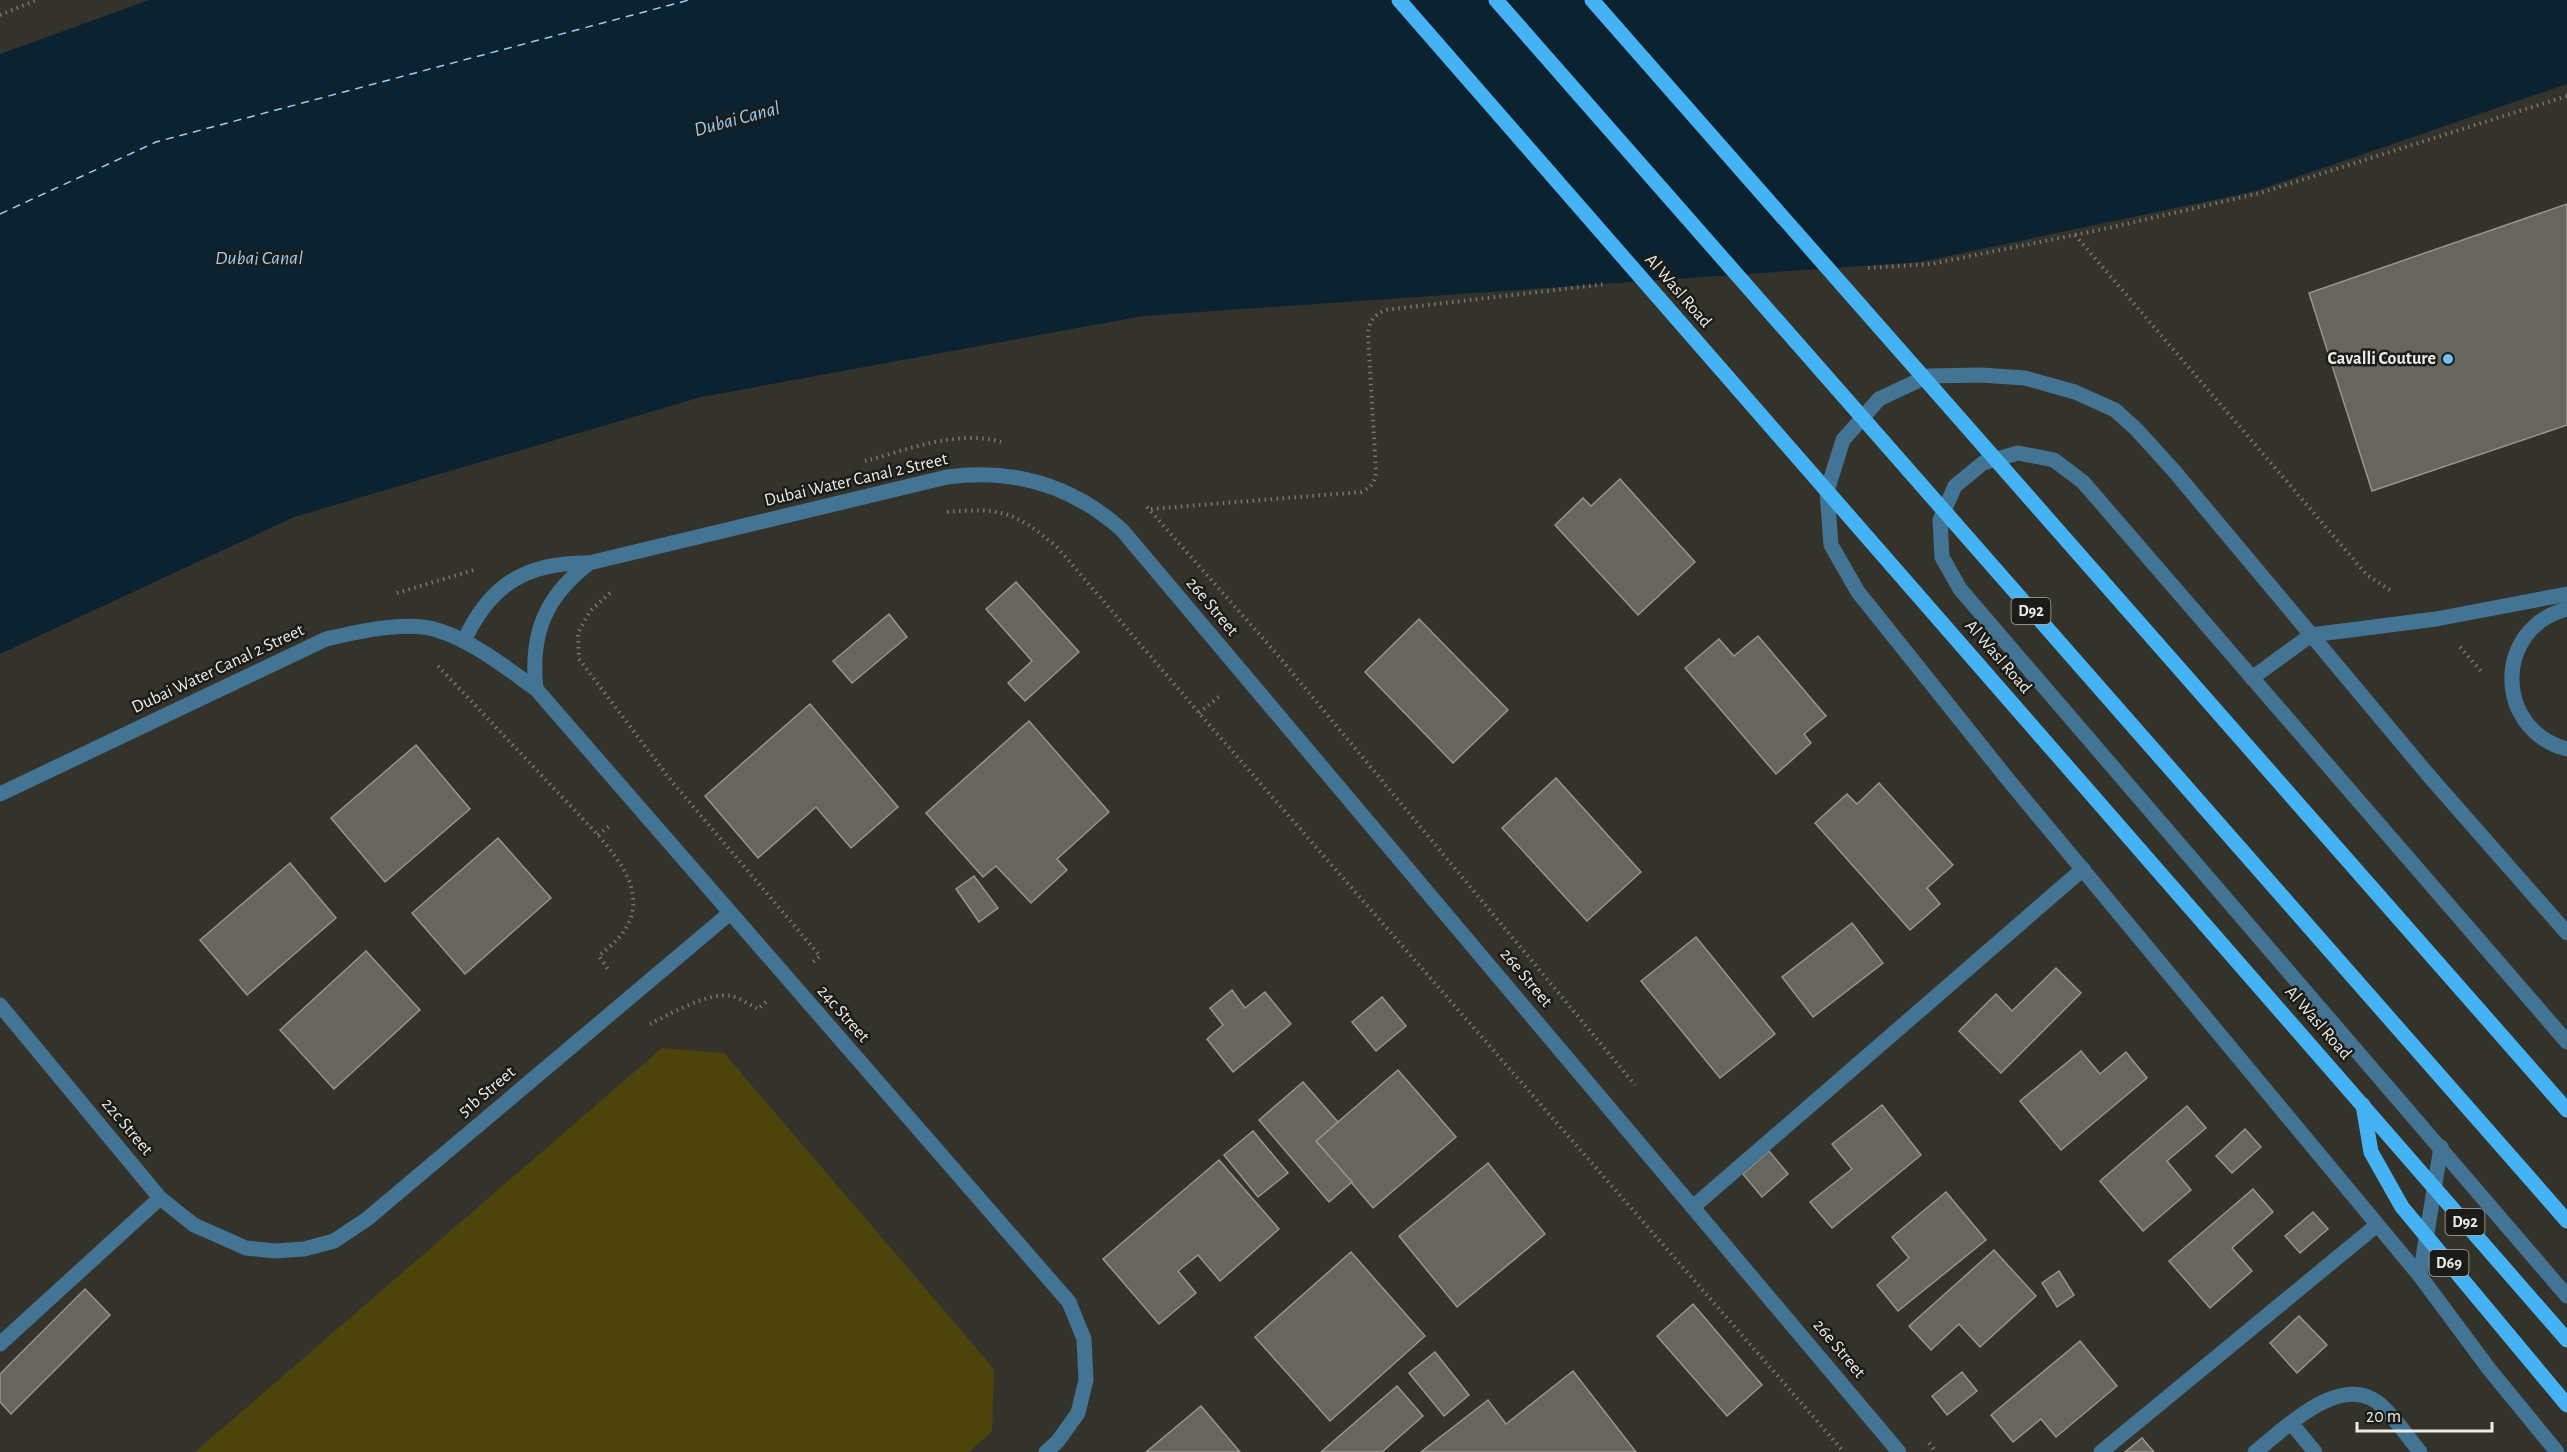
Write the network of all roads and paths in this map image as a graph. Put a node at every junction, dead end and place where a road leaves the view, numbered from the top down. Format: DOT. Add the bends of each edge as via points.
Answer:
graph roads {
  1 [pos="37,0"];
  2 [pos="1399,0"];
  3 [pos="1496,0"];
  4 [pos="1592,0"];
  5 [pos="0,15"];
  6 [pos="2075,235"];
  7 [pos="1150,510"];
  8 [pos="941,513"];
  9 [pos="1122,530"];
  10 [pos="590,563"];
  11 [pos="618,591"];
  12 [pos="2567,594"];
  13 [pos="2567,609"];
  14 [pos="2436,619"];
  15 [pos="402,628"];
  16 [pos="2311,635"];
  17 [pos="464,641"];
  18 [pos="2482,673"];
  19 [pos="2252,678"];
  20 [pos="536,689"];
  21 [pos="2567,749"];
  22 [pos="0,794"];
  23 [pos="2083,869"];
  24 [pos="730,913"];
  25 [pos="2566,930"];
  26 [pos="790,982"];
  27 [pos="628,998"];
  28 [pos="0,1005"];
  29 [pos="2567,1042"];
  30 [pos="1642,1093"];
  31 [pos="2363,1105"];
  32 [pos="2567,1110"];
  33 [pos="2441,1147"];
  34 [pos="160,1198"];
  35 [pos="1694,1207"];
  36 [pos="2567,1221"];
  37 [pos="2377,1226"];
  38 [pos="246,1248"];
  39 [pos="2420,1276"];
  40 [pos="2567,1296"];
  41 [pos="2567,1340"];
  42 [pos="0,1344"];
  43 [pos="2567,1405"];
  44 [pos="2292,1424"];
  45 [pos="1922,1435"];
  46 [pos="1046,1452"];
  47 [pos="1844,1452"];
  48 [pos="1899,1452"];
  49 [pos="1936,1452"];
  50 [pos="2101,1452"];
  51 [pos="2254,1452"];
  52 [pos="2316,1452"];
  53 [pos="2420,1452"];
  54 [pos="2557,1452"];
  1 -- 5 [label="path"];
  2 -- 31 [label="main road, Al Wasl Road / D92, bridge"];
  3 -- 36 [label="main road, D92, bridge"];
  4 -- 32 [label="main road, bridge"];
  6 -- 14 [label="path" via="2367,575"];
  7 -- 30 [label="path" via="1275,652"];
  8 -- 47 [label="path" via="1001,511 1031,525 1058,548"];
  9 -- 10 [label="street, Dubai Water Canal 2 Street" via="1104,514 1063,490 1018,476 971,474"];
  9 -- 35 [label="street, 26e Street"];
  10 -- 17 [label="street, Dubai Water Canal 2 Street" via="563,562 513,579 491,596 475,616"];
  10 -- 20 [label="street, Dubai Water Canal 2 Street" via="566,583 547,608 535,647"];
  11 -- 26 [label="path" via="607,594 590,610 578,633 579,659 669,778 820,956"];
  12 -- 14 [label="street"];
  13 -- 21 [label="street" via="2540,621 2527,634 2511,670 2516,707 2526,724 2539,737"];
  14 -- 16 [label="street"];
  14 -- 18 [label="path"];
  15 -- 17 [label="street, Dubai Water Canal 2 Street" via="434,629"];
  15 -- 22 [label="street, Dubai Water Canal 2 Street" via="363,630 326,639"];
  15 -- 27 [label="path" via="623,864 634,899 631,918 622,934 599,956"];
  16 -- 19 [label="street"];
  16 -- 23 [label="street" via="2175,472 2115,410 2075,392 2025,378 1981,375 1928,376 1879,399 1843,440 1827,491 1831,545 1858,592"];
  16 -- 25 [label="street"];
  17 -- 20 [label="street, Dubai Water Canal 2 Street"];
  19 -- 29 [label="street"];
  19 -- 33 [label="street" via="2083,482 2054,460 2018,453 1983,463 1955,486 1940,520 1942,557 1960,589"];
  20 -- 24 [label="street, 24c Street"];
  23 -- 35 [label="street"];
  23 -- 37 [label="street"];
  24 -- 26 [label="street, 24c Street"];
  24 -- 27 [label="street, 51b Street"];
  26 -- 27 [label="path" via="758,1009 731,995 710,998 648,1025"];
  26 -- 46 [label="street, 24c Street" via="1069,1302 1084,1339 1086,1380 1078,1413"];
  27 -- 38 [label="street, 51b Street" via="359,1224 333,1240 304,1249"];
  28 -- 34 [label="street, 22c Street"];
  31 -- 41 [label="main road, Al Wasl Road / D92, bridge"];
  31 -- 43 [label="main road, D69, bridge" via="2371,1152 2402,1208"];
  33 -- 39 [label="street"];
  33 -- 40 [label="street"];
  34 -- 38 [label="street, 22c Street" via="194,1225"];
  34 -- 42 [label="street"];
  35 -- 48 [label="street, 26e Street"];
  37 -- 39 [label="street"];
  37 -- 50 [label="street"];
  39 -- 54 [label="street"];
  44 -- 51 [label="street"];
  44 -- 52 [label="street"];
  44 -- 53 [label="street" via="2333,1396 2366,1397 2381,1405"];
  45 -- 49 [label="path"];
}
